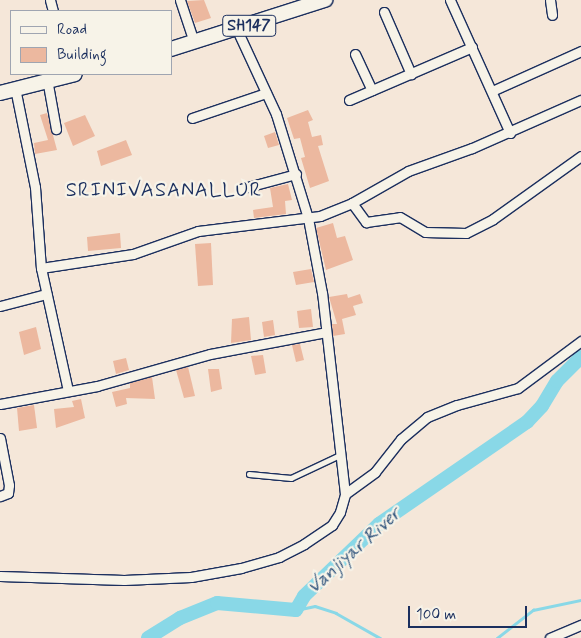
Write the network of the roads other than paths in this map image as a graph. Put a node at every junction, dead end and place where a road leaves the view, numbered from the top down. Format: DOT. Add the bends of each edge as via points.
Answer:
graph roads {
  1 [pos="180,0"];
  2 [pos="325,0"];
  3 [pos="450,0"];
  4 [pos="550,0"];
  5 [pos="384,12"];
  6 [pos="552,15"];
  7 [pos="237,30"];
  8 [pos="194,42"];
  9 [pos="472,47"];
  10 [pos="172,49"];
  11 [pos="581,50"];
  12 [pos="354,54"];
  13 [pos="411,74"];
  14 [pos="66,75"];
  15 [pos="47,79"];
  16 [pos="15,88"];
  17 [pos="372,90"];
  18 [pos="492,91"];
  19 [pos="0,93"];
  20 [pos="266,93"];
  21 [pos="349,100"];
  22 [pos="581,100"];
  23 [pos="192,118"];
  24 [pos="56,129"];
  25 [pos="510,133"];
  26 [pos="581,156"];
  27 [pos="296,174"];
  28 [pos="240,189"];
  29 [pos="352,203"];
  30 [pos="308,218"];
  31 [pos="40,268"];
  32 [pos="46,294"];
  33 [pos="0,306"];
  34 [pos="326,332"];
  35 [pos="581,341"];
  36 [pos="68,391"];
  37 [pos="0,403"];
  38 [pos="0,438"];
  39 [pos="1,448"];
  40 [pos="340,455"];
  41 [pos="249,474"];
  42 [pos="345,494"];
  43 [pos="0,496"];
  44 [pos="0,576"];
  45 [pos="581,625"];
  46 [pos="550,638"];
  1 -- 8 [label="street"];
  2 -- 7 [label="main road, SH147"];
  3 -- 9 [label="street"];
  4 -- 6 [label="street"];
  5 -- 13 [label="street"];
  7 -- 8 [label="main road, SH147"];
  7 -- 20 [label="street"];
  8 -- 10 [label="main road, SH147"];
  9 -- 13 [label="street"];
  9 -- 18 [label="street"];
  11 -- 18 [label="street"];
  12 -- 17 [label="street"];
  13 -- 17 [label="street"];
  14 -- 15 [label="main road"];
  15 -- 16 [label="main road"];
  15 -- 24 [label="street"];
  16 -- 19 [label="main road"];
  16 -- 31 [label="street" via="35,187"];
  17 -- 21 [label="street"];
  18 -- 25 [label="street"];
  20 -- 23 [label="street"];
  20 -- 27 [label="street"];
  22 -- 25 [label="street"];
  25 -- 29 [label="street" via="408,171"];
  26 -- 29 [label="street" via="493,219 466,232 425,232 400,217 366,222"];
  27 -- 28 [label="street"];
  27 -- 30 [label="street"];
  29 -- 30 [label="street"];
  30 -- 31 [label="street" via="198,231 133,254"];
  30 -- 34 [label="street"];
  31 -- 32 [label="street"];
  32 -- 33 [label="street"];
  32 -- 36 [label="street"];
  34 -- 36 [label="street" via="210,354"];
  34 -- 40 [label="street"];
  35 -- 42 [label="street" via="518,388 427,417 400,439 374,472"];
  36 -- 37 [label="street"];
  38 -- 39 [label="street"];
  39 -- 43 [label="street" via="9,490"];
  40 -- 41 [label="lane" via="290,478"];
  40 -- 42 [label="street"];
  42 -- 44 [label="street" via="332,525 319,535 279,557 240,568 191,576 124,580"];
  45 -- 46 [label="street"];
}
